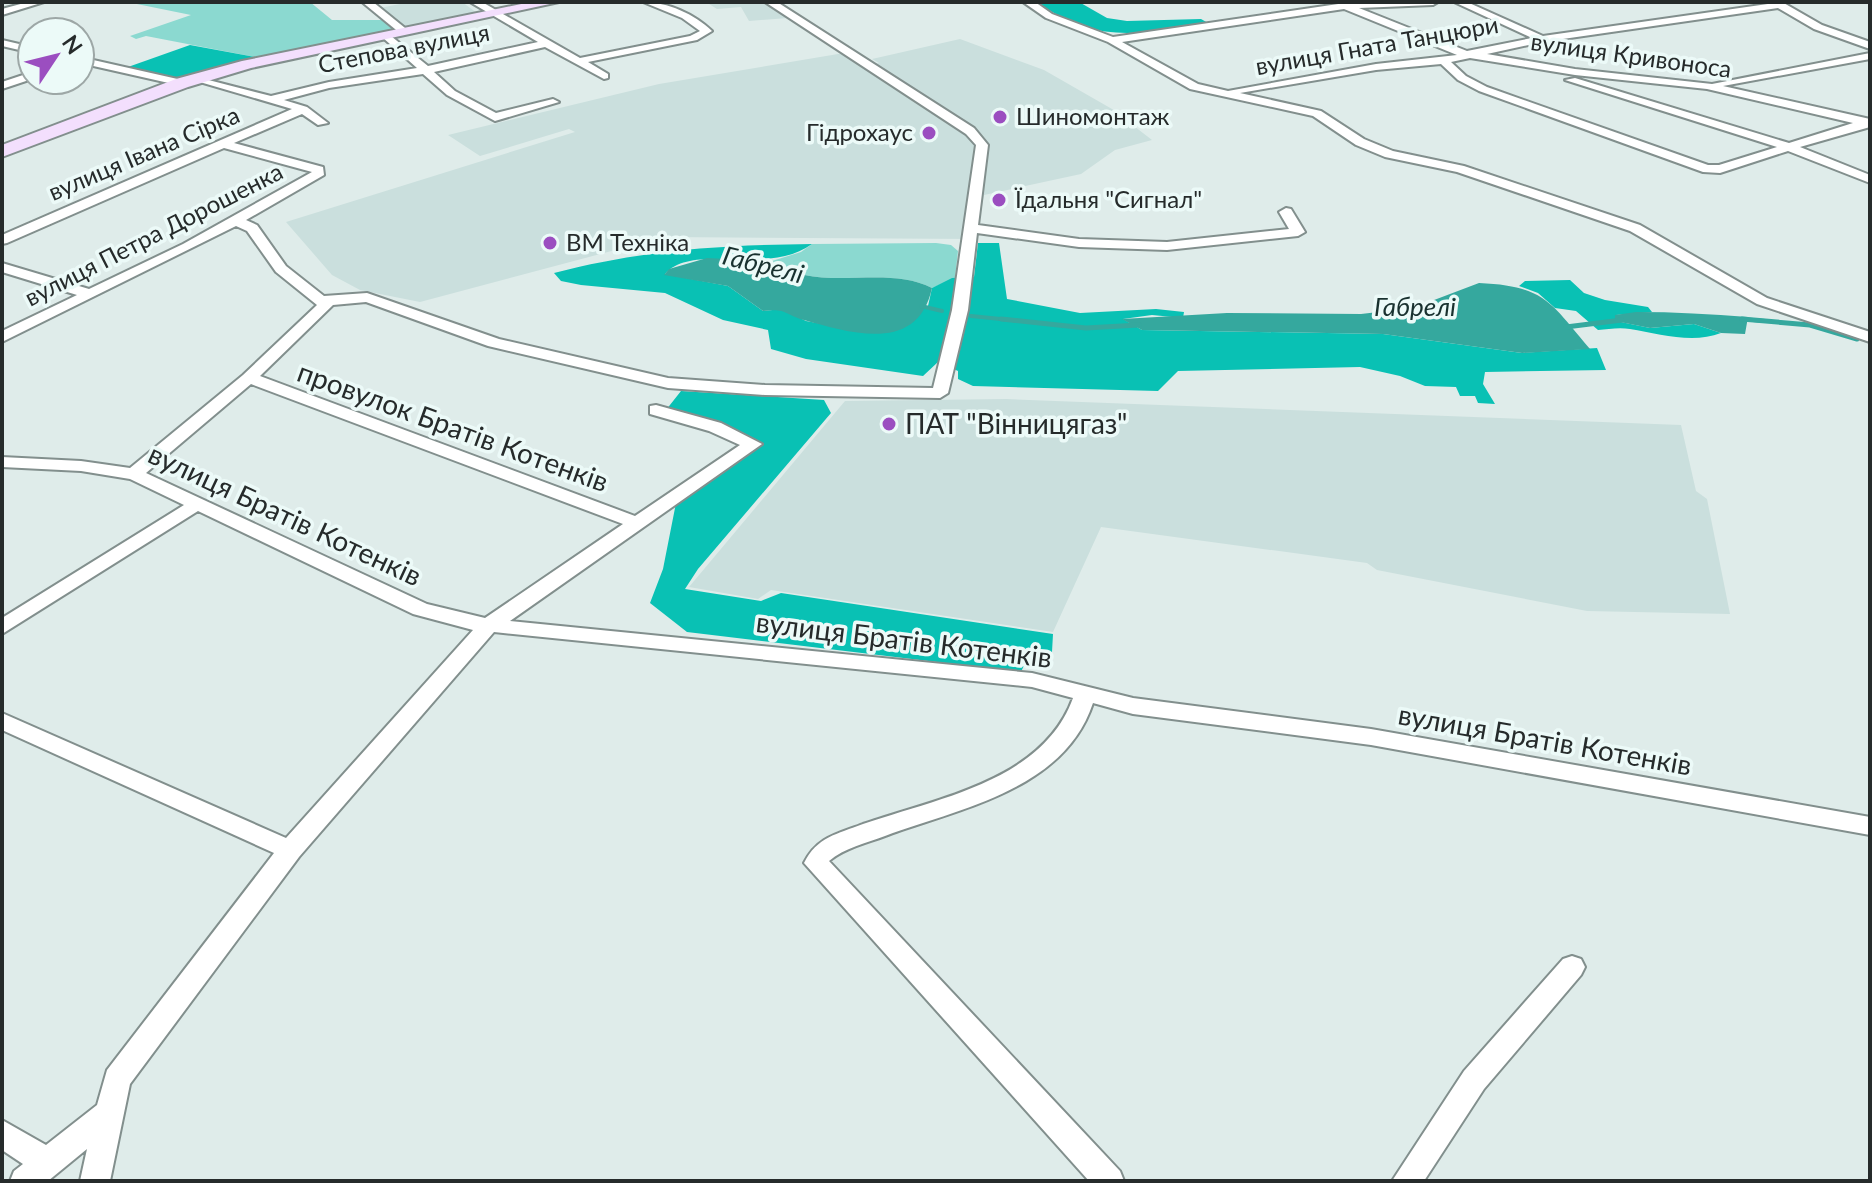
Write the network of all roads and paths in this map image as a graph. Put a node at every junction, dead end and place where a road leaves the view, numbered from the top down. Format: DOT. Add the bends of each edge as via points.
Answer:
graph roads {
  1 [pos="39,2"];
  2 [pos="367,2"];
  3 [pos="475,2"];
  4 [pos="552,2"];
  5 [pos="648,2"];
  6 [pos="770,2"];
  7 [pos="1028,2"];
  8 [pos="1433,2"];
  9 [pos="1459,2"];
  10 [pos="1777,4"];
  11 [pos="1345,6"];
  12 [pos="2,12"];
  13 [pos="492,14"];
  14 [pos="405,32"];
  15 [pos="386,35"];
  16 [pos="1542,39"];
  17 [pos="1112,40"];
  18 [pos="548,43"];
  19 [pos="1870,46"];
  20 [pos="1465,54"];
  21 [pos="1870,56"];
  22 [pos="1502,60"];
  23 [pos="579,61"];
  24 [pos="1443,61"];
  25 [pos="96,63"];
  26 [pos="422,70"];
  27 [pos="604,76"];
  28 [pos="189,81"];
  29 [pos="1707,86"];
  30 [pos="1218,94"];
  31 [pos="269,100"];
  32 [pos="553,102"];
  33 [pos="303,109"];
  34 [pos="495,117"];
  35 [pos="473,122"];
  36 [pos="322,123"];
  37 [pos="1867,123"];
  38 [pos="223,144"];
  39 [pos="1786,146"];
  40 [pos="2,151"];
  41 [pos="1870,179"];
  42 [pos="1286,212"];
  43 [pos="235,220"];
  44 [pos="970,228"];
  45 [pos="2,240"];
  46 [pos="2,267"];
  47 [pos="89,294"];
  48 [pos="323,301"];
  49 [pos="2,337"];
  50 [pos="1870,337"];
  51 [pos="249,378"];
  52 [pos="656,410"];
  53 [pos="2,462"];
  54 [pos="134,474"];
  55 [pos="199,503"];
  56 [pos="639,524"];
  57 [pos="488,626"];
  58 [pos="2,627"];
  59 [pos="1085,695"];
  60 [pos="2,721"];
  61 [pos="1870,826"];
  62 [pos="290,850"];
  63 [pos="1572,967"];
  64 [pos="106,1115"];
  65 [pos="2,1134"];
  66 [pos="36,1172"];
  67 [pos="95,1181"];
  68 [pos="1109,1181"];
  69 [pos="1407,1181"];
  1 -- 12 [label="street"];
  2 -- 14 [label="street"];
  3 -- 13 [label="street"];
  4 -- 13 [label="main road"];
  5 -- 23 [label="street" via="707,31"];
  6 -- 44 [label="street" via="970,131 983,155"];
  7 -- 17 [label="street" via="1049,16"];
  8 -- 11 [label="street"];
  9 -- 16 [label="street"];
  10 -- 16 [label="street, вулиця Гната Танцюри"];
  10 -- 19 [label="street" via="1818,27"];
  11 -- 17 [label="street"];
  11 -- 20 [label="street, вулиця Кривоноса"];
  13 -- 14 [label="main road"];
  13 -- 18 [label="street"];
  14 -- 15 [label="main road"];
  15 -- 26 [label="street"];
  15 -- 28 [label="main road"];
  16 -- 20 [label="street, вулиця Гната Танцюри"];
  17 -- 30 [label="street" via="1178,80"];
  18 -- 23 [label="street"];
  18 -- 26 [label="street, Степова вулиця"];
  20 -- 22 [label="street, вулиця Кривоноса"];
  20 -- 24 [label="street, вулиця Гната Танцюри"];
  21 -- 29 [label="street"];
  22 -- 29 [label="street, вулиця Кривоноса"];
  22 -- 39 [label="street"];
  23 -- 27 [label="street"];
  24 -- 30 [label="street, вулиця Гната Танцюри"];
  24 -- 39 [label="street" via="1483,89 1693,166 1720,169"];
  25 -- 28 [label="street"];
  26 -- 31 [label="street, Степова вулиця"];
  26 -- 34 [label="street"];
  28 -- 31 [label="street"];
  28 -- 40 [label="main road"];
  29 -- 37 [label="street, вулиця Кривоноса"];
  30 -- 50 [label="street" via="1317,113 1389,154 1460,169 1635,228 1762,301"];
  31 -- 33 [label="street"];
  32 -- 34 [label="street"];
  33 -- 36 [label="street"];
  33 -- 38 [label="street, вулиця Івана Сірка"];
  34 -- 35 [label="street"];
  37 -- 39 [label="street"];
  38 -- 43 [label="street, вулиця Петра Дорошенка" via="319,170"];
  38 -- 45 [label="street, вулиця Івана Сірка"];
  39 -- 41 [label="street"];
  42 -- 44 [label="street" via="1298,232 1167,246 1079,243"];
  43 -- 47 [label="street, вулиця Петра Дорошенка"];
  43 -- 48 [label="street" via="252,228 281,269"];
  44 -- 48 [label="street" via="960,310 940,393 668,383 494,343 367,297"];
  46 -- 47 [label="street"];
  47 -- 49 [label="street, вулиця Петра Дорошенка"];
  48 -- 51 [label="street, провулок Братів Котенків" via="324,311"];
  51 -- 54 [label="street, провулок Братів Котенків"];
  51 -- 56 [label="street, провулок Братів Котенків"];
  52 -- 56 [label="street" via="753,444"];
  53 -- 54 [label="street, вулиця Братів Котенків"];
  54 -- 55 [label="street, вулиця Братів Котенків"];
  55 -- 57 [label="street, вулиця Братів Котенків" via="420,609"];
  55 -- 58 [label="street"];
  56 -- 57 [label="street"];
  57 -- 59 [label="street, вулиця Братів Котенків" via="966,671 1032,680"];
  57 -- 62 [label="street"];
  59 -- 61 [label="street, вулиця Братів Котенків" via="1371,737"];
  59 -- 68 [label="street" via="1069,735 1051,756 1020,776 845,841 822,852 816,863"];
  60 -- 62 [label="street"];
  62 -- 64 [label="street" via="117,1079"];
  63 -- 69 [label="street" via="1474,1080"];
  64 -- 66 [label="street"];
  64 -- 67 [label="street"];
  65 -- 66 [label="street"];
}
